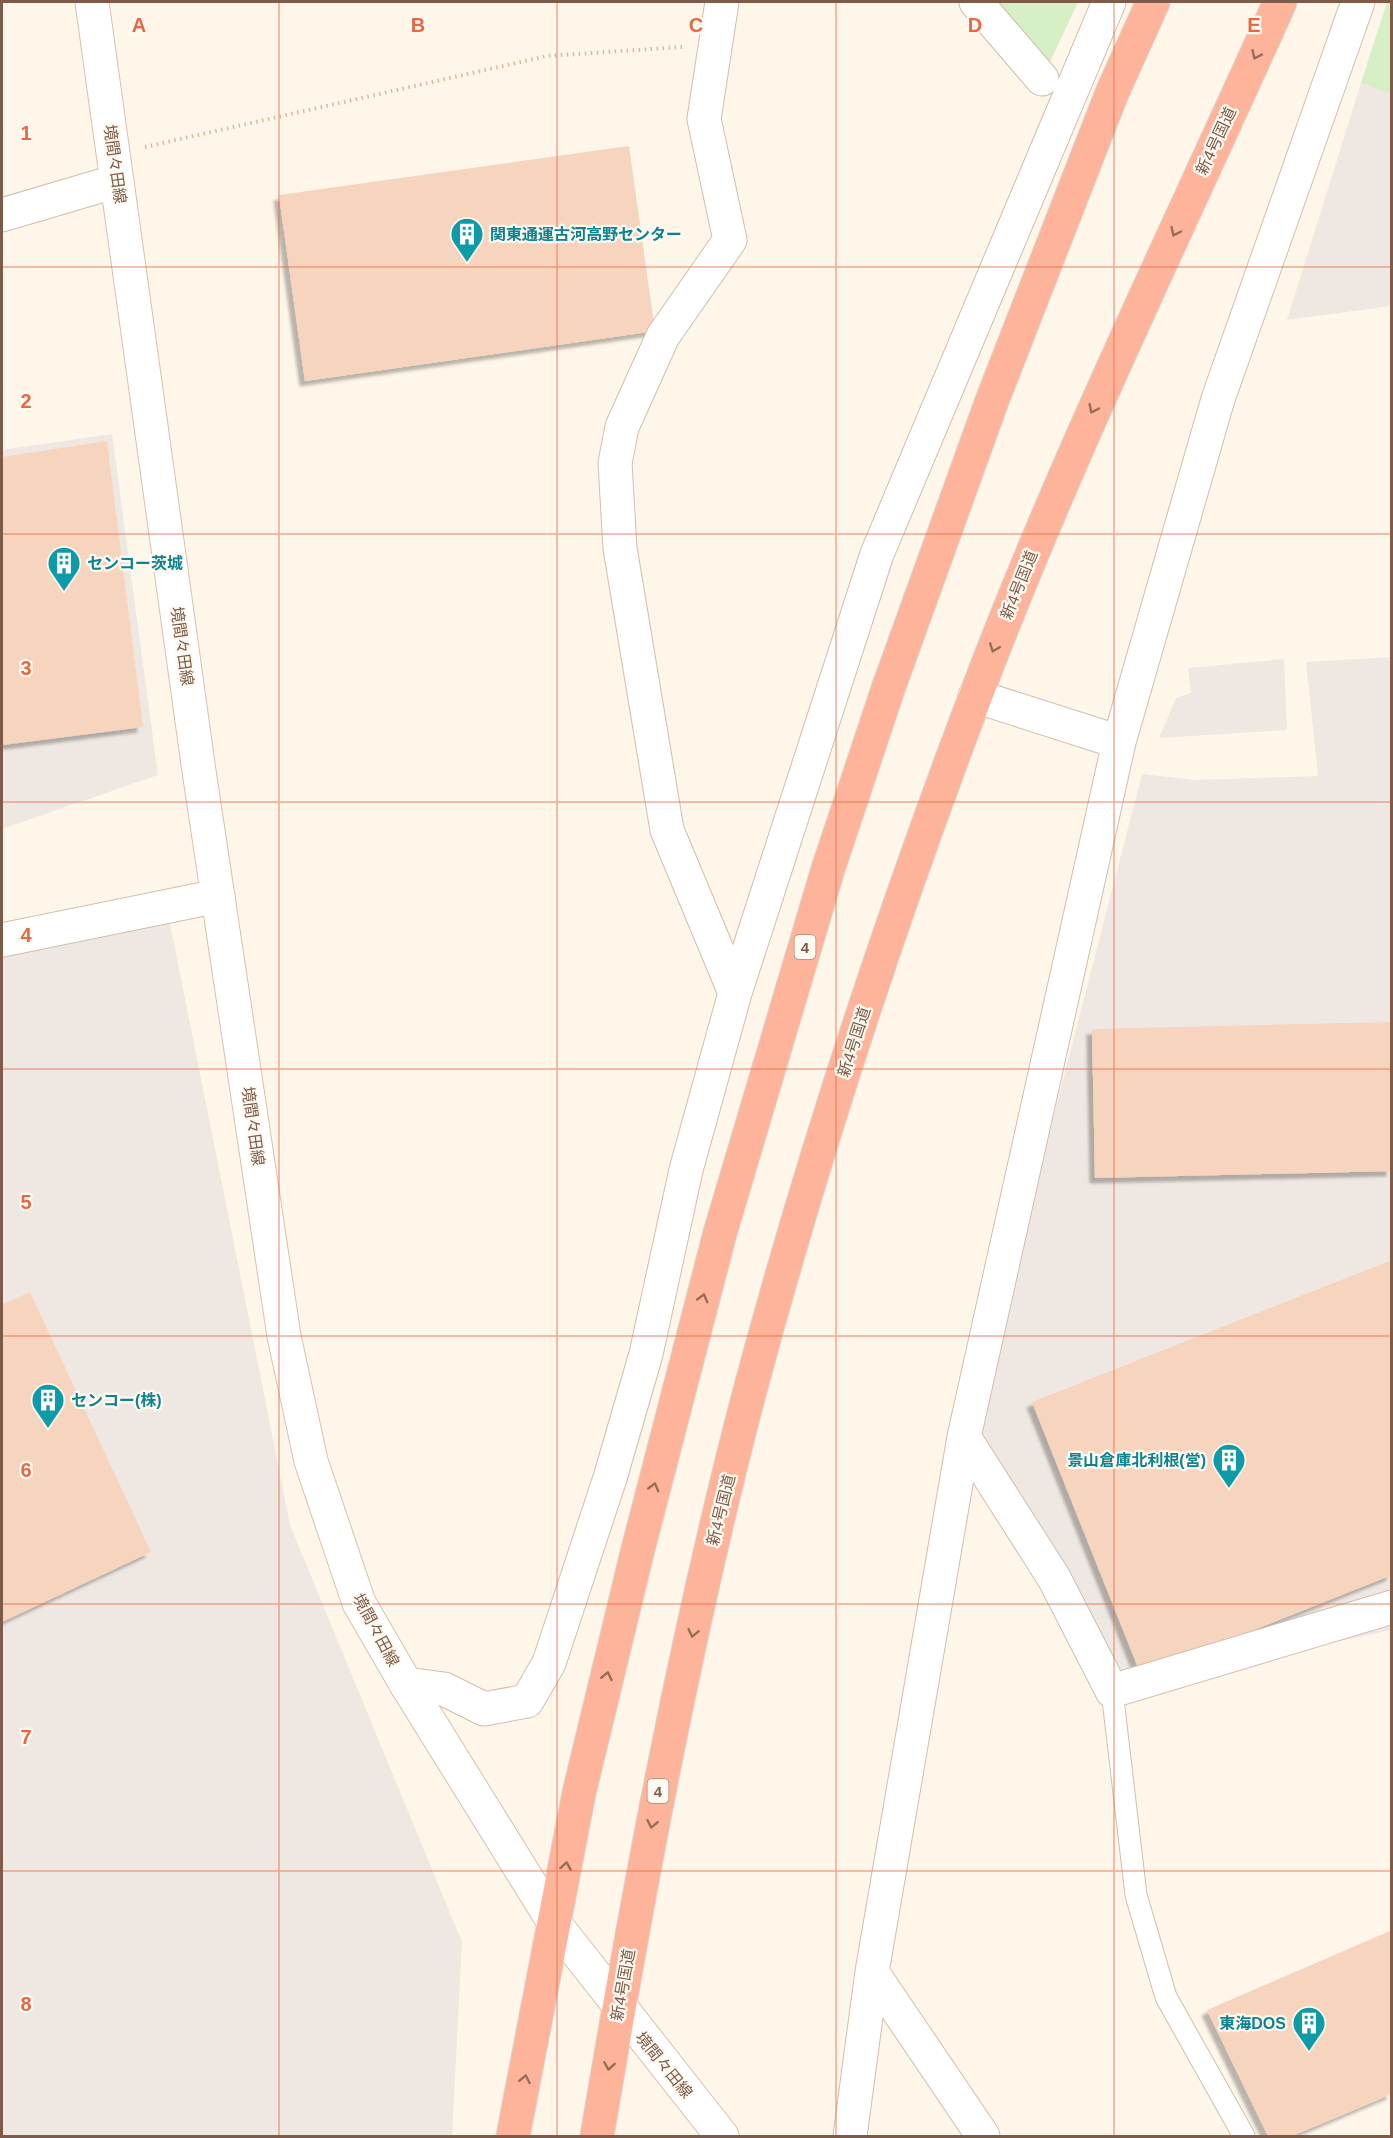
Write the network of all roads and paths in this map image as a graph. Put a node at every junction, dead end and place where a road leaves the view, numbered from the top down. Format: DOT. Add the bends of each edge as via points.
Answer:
graph roads {
  1 [pos="92,2"];
  2 [pos="722,2"];
  3 [pos="976,2"];
  4 [pos="1109,2"];
  5 [pos="1153,2"];
  6 [pos="1280,2"];
  7 [pos="1358,2"];
  8 [pos="716,45"];
  9 [pos="1041,79"];
  10 [pos="115,168"];
  11 [pos="2,215"];
  12 [pos="975,696"];
  13 [pos="1119,742"];
  14 [pos="218,896"];
  15 [pos="2,940"];
  16 [pos="735,993"];
  17 [pos="964,1437"];
  18 [pos="1392,1607"];
  19 [pos="406,1684"];
  20 [pos="1112,1691"];
  21 [pos="555,1924"];
  22 [pos="872,1972"];
  23 [pos="619,2008"];
  24 [pos="513,2136"];
  25 [pos="597,2136"];
  26 [pos="722,2136"];
  27 [pos="850,2136"];
  28 [pos="982,2136"];
  29 [pos="1244,2136"];
  1 -- 10 [label="street, 境間々田線"];
  2 -- 8 [label="street"];
  3 -- 9 [label="street"];
  4 -- 16 [label="street" via="877,554"];
  21 -- 5 [label="highway, 4, one-way" via="579,1793 638,1549 720,1233 828,868 888,688 993,398 1112,93"];
  6 -- 12 [label="highway, 新4号国道 / 4, one-way" via="1081,436"];
  7 -- 13 [label="street" via="1218,399"];
  8 -- 10 [label="path" via="547,56"];
  8 -- 16 [label="street" via="704,119 730,240 663,336 622,426 615,463 620,548 667,830"];
  10 -- 11 [label="street"];
  10 -- 14 [label="street, 境間々田線"];
  12 -- 13 [label="street"];
  12 -- 23 [label="highway, 新4号国道 / 4, one-way" via="885,946 816,1161 750,1394 658,1793"];
  13 -- 17 [label="street"];
  14 -- 15 [label="street"];
  14 -- 19 [label="street, 境間々田線" via="284,1336 311,1461 359,1603"];
  16 -- 19 [label="street" via="686,1170 646,1354 549,1663 527,1701 484,1709 444,1689"];
  17 -- 20 [label="street" via="1054,1578"];
  17 -- 22 [label="street"];
  18 -- 20 [label="street"];
  19 -- 21 [label="street, 境間々田線"];
  20 -- 29 [label="lane" via="1136,1895 1166,1997"];
  21 -- 23 [label="street, 境間々田線"];
  24 -- 21 [label="highway, 4, one-way"];
  22 -- 27 [label="street"];
  22 -- 28 [label="street"];
  23 -- 25 [label="highway, 新4号国道 / 4, one-way"];
  23 -- 26 [label="street, 境間々田線"];
}
